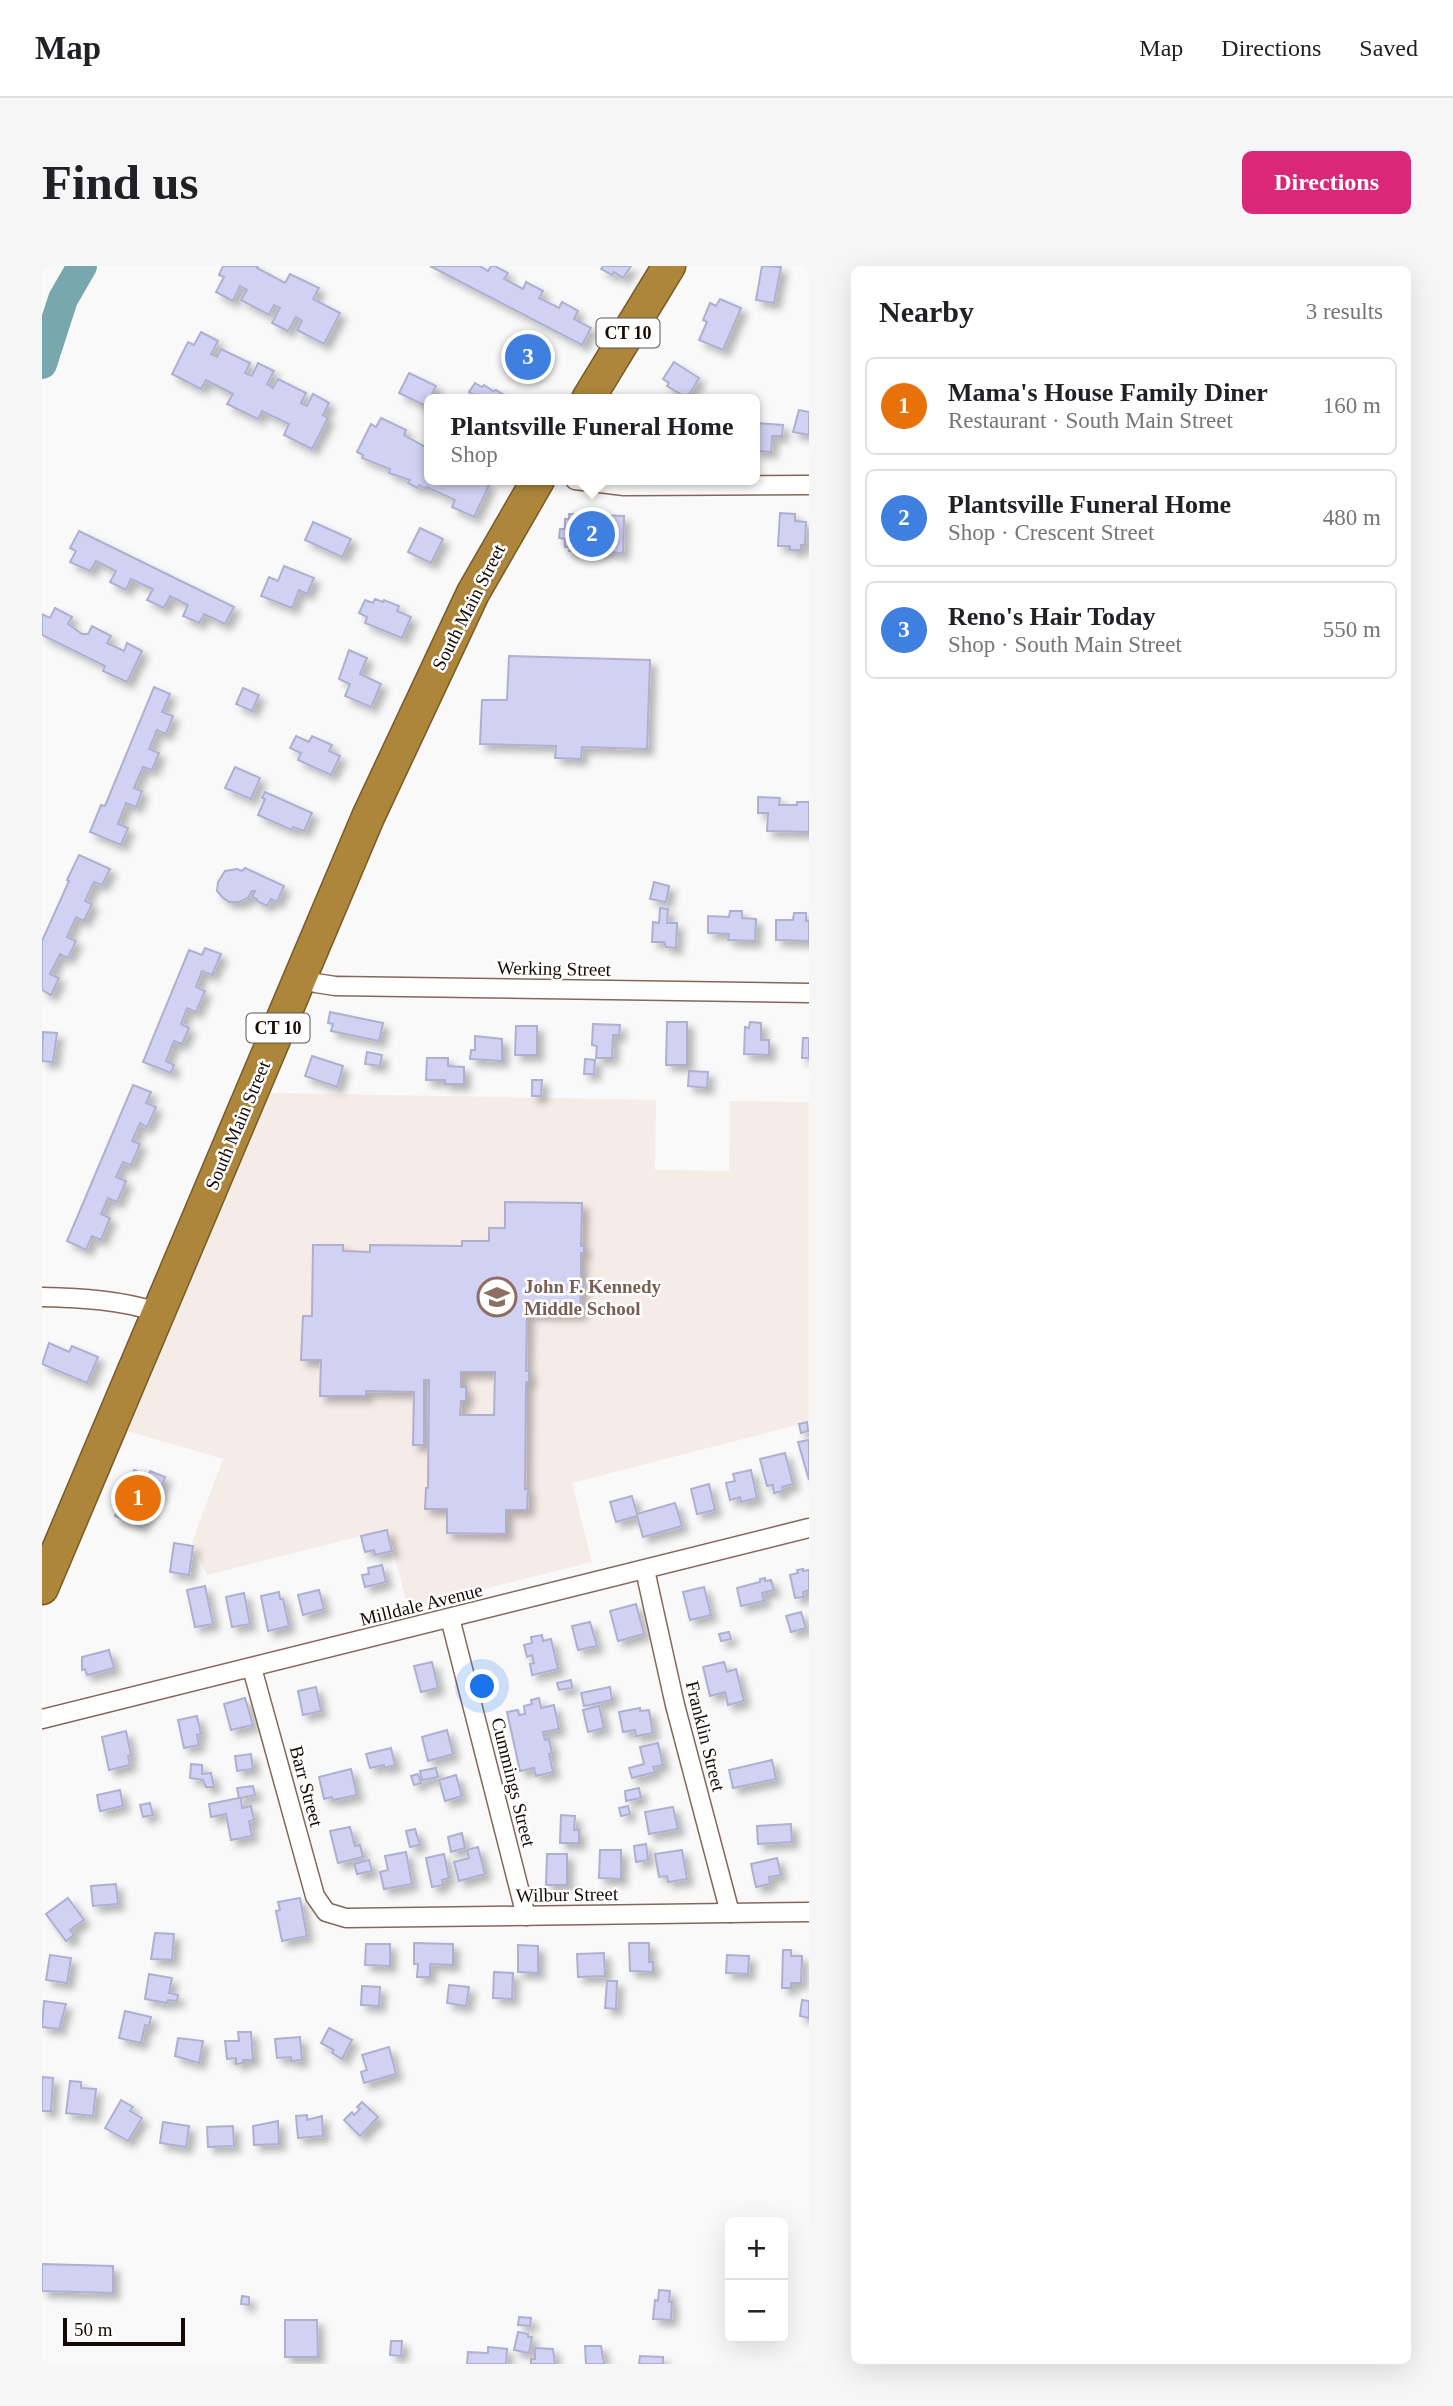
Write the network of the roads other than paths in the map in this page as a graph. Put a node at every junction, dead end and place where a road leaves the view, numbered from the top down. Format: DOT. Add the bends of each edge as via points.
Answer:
graph roads {
  1 [pos="669,266"];
  2 [pos="591,394"];
  3 [pos="535,485"];
  4 [pos="616,485"];
  5 [pos="809,485"];
  6 [pos="299,977"];
  7 [pos="809,993"];
  8 [pos="42,1297"];
  9 [pos="158,1312"];
  10 [pos="809,1528"];
  11 [pos="645,1570"];
  12 [pos="42,1588"];
  13 [pos="450,1618"];
  14 [pos="252,1668"];
  15 [pos="42,1719"];
  16 [pos="326,1912"];
  17 [pos="809,1912"];
  18 [pos="730,1913"];
  19 [pos="526,1916"];
  1 -- 2 [label="highway, CT 10"];
  3 -- 6 [label="highway, South Main Street / CT 10" via="474,593 416,712"];
  4 -- 5 [label="street"];
  6 -- 7 [label="street, Werking Street" via="335,986"];
  6 -- 9 [label="highway, South Main Street / CT 10"];
  8 -- 9 [label="street" via="99,1298"];
  9 -- 12 [label="highway, South Main Street / CT 10"];
  10 -- 11 [label="street, Milldale Avenue"];
  11 -- 13 [label="street, Milldale Avenue"];
  11 -- 18 [label="street, Franklin Street"];
  13 -- 14 [label="street, Milldale Avenue"];
  13 -- 19 [label="street, Cummings Street"];
  14 -- 15 [label="street, Milldale Avenue"];
  14 -- 16 [label="street, Barr Street" via="315,1896"];
  16 -- 19 [label="street, Wilbur Street" via="345,1918"];
  17 -- 18 [label="street, Wilbur Street"];
  18 -- 19 [label="street, Wilbur Street"];
}
